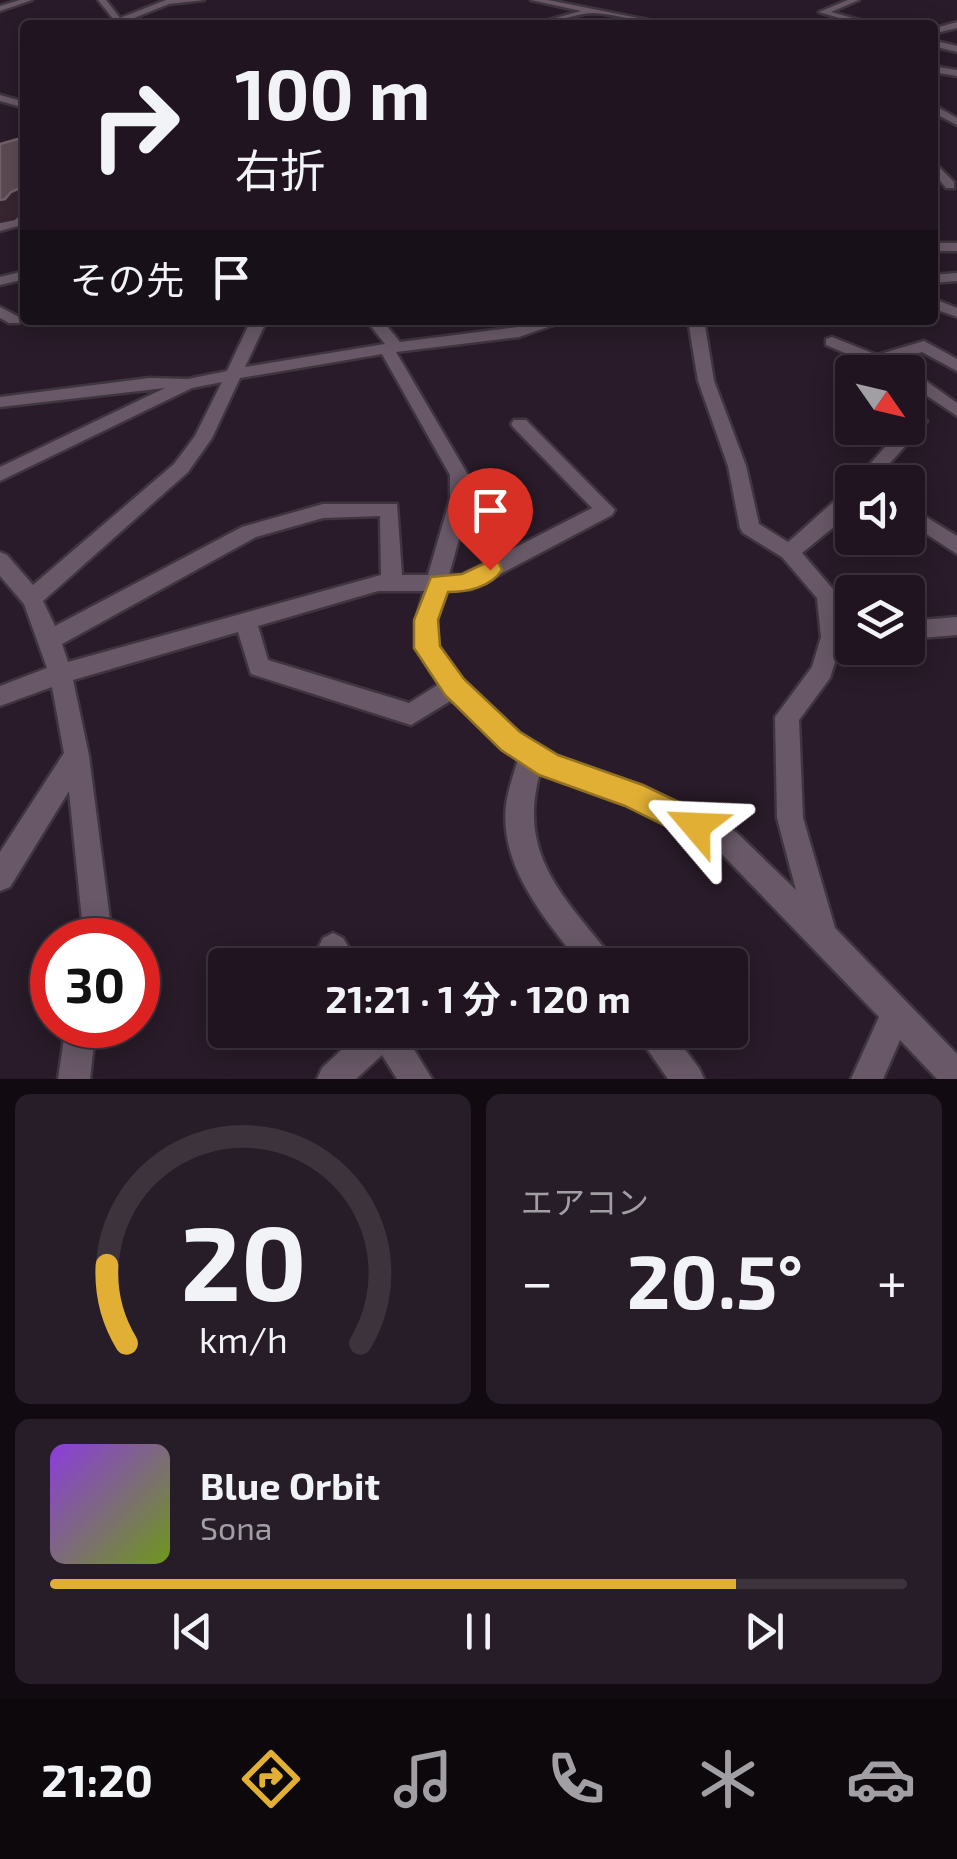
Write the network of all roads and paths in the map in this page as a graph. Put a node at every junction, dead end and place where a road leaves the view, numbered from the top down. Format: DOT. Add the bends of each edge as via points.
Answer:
graph roads {
  1 [pos="28,0"];
  2 [pos="102,0"];
  3 [pos="200,0"];
  4 [pos="253,0"];
  5 [pos="277,0"];
  6 [pos="535,0"];
  7 [pos="617,2"];
  8 [pos="855,2"];
  9 [pos="0,9"];
  10 [pos="595,11"];
  11 [pos="118,20"];
  12 [pos="127,20"];
  13 [pos="556,20"];
  14 [pos="642,20"];
  15 [pos="852,20"];
  16 [pos="256,325"];
  17 [pos="377,325"];
  18 [pos="468,325"];
  19 [pos="543,325"];
  20 [pos="697,325"];
  21 [pos="482,334"];
  22 [pos="832,342"];
  23 [pos="392,348"];
  24 [pos="865,355"];
  25 [pos="894,355"];
  26 [pos="957,366"];
  27 [pos="232,376"];
  28 [pos="188,384"];
  29 [pos="925,389"];
  30 [pos="0,402"];
  31 [pos="957,412"];
  32 [pos="520,424"];
  33 [pos="896,445"];
  34 [pos="878,465"];
  35 [pos="0,474"];
  36 [pos="835,515"];
  37 [pos="925,525"];
  38 [pos="957,546"];
  39 [pos="789,552"];
  40 [pos="0,560"];
  41 [pos="392,583"];
  42 [pos="439,583"];
  43 [pos="32,598"];
  44 [pos="835,617"];
  45 [pos="245,620"];
  46 [pos="956,628"];
  47 [pos="925,629"];
  48 [pos="47,640"];
  49 [pos="835,649"];
  50 [pos="62,674"];
  51 [pos="454,687"];
  52 [pos="0,696"];
  53 [pos="532,755"];
  54 [pos="75,758"];
  55 [pos="0,877"];
  56 [pos="96,918"];
  57 [pos="823,936"];
  58 [pos="587,948"];
  59 [pos="896,1011"];
  60 [pos="79,1048"];
  61 [pos="367,1048"];
  62 [pos="396,1048"];
  63 [pos="664,1048"];
  64 [pos="957,1077"];
  65 [pos="74,1079"];
  66 [pos="333,1079"];
  67 [pos="416,1079"];
  68 [pos="688,1079"];
  69 [pos="867,1079"];
  1 -- 9 [label="street"];
  2 -- 11 [label="street"];
  3 -- 12 [label="street" via="168,2"];
  4 -- 5 [label="street"];
  6 -- 10 [label="street"];
  7 -- 10 [label="street"];
  8 -- 15 [label="street" via="824,12"];
  10 -- 13 [label="street"];
  10 -- 14 [label="street"];
  16 -- 27 [label="street"];
  17 -- 23 [label="street"];
  18 -- 21 [label="street"];
  19 -- 21 [label="street"];
  20 -- 39 [label="street" via="706,381 750,528"];
  21 -- 23 [label="street"];
  22 -- 24 [label="street"];
  23 -- 27 [label="street"];
  23 -- 42 [label="street" via="460,475"];
  25 -- 26 [label="street" via="924,346"];
  27 -- 28 [label="street"];
  27 -- 43 [label="street" via="181,468"];
  28 -- 30 [label="street"];
  28 -- 35 [label="street"];
  29 -- 31 [label="street"];
  32 -- 42 [label="street" via="604,510 465,583"];
  33 -- 34 [label="street"];
  36 -- 39 [label="street"];
  37 -- 38 [label="street"];
  39 -- 44 [label="street" via="827,595"];
  40 -- 43 [label="street"];
  41 -- 42 [label="street"];
  41 -- 45 [label="street"];
  41 -- 48 [label="street" via="390,509 323,511 248,532"];
  42 -- 51 [label="street" via="426,620 427,648"];
  43 -- 48 [label="street"];
  45 -- 50 [label="street"];
  45 -- 51 [label="street" via="259,667 412,714"];
  46 -- 47 [label="street"];
  48 -- 50 [label="street"];
  49 -- 57 [label="street" via="787,717 790,818"];
  50 -- 52 [label="street"];
  50 -- 54 [label="street"];
  51 -- 53 [label="street"];
  53 -- 57 [label="street" via="727,841"];
  53 -- 58 [label="street" via="519,810 524,854"];
  54 -- 55 [label="street"];
  54 -- 56 [label="street"];
  57 -- 59 [label="street"];
  59 -- 64 [label="street"];
  59 -- 69 [label="street"];
  60 -- 65 [label="street"];
  61 -- 66 [label="street"];
  62 -- 67 [label="street"];
  63 -- 68 [label="street"];
}
